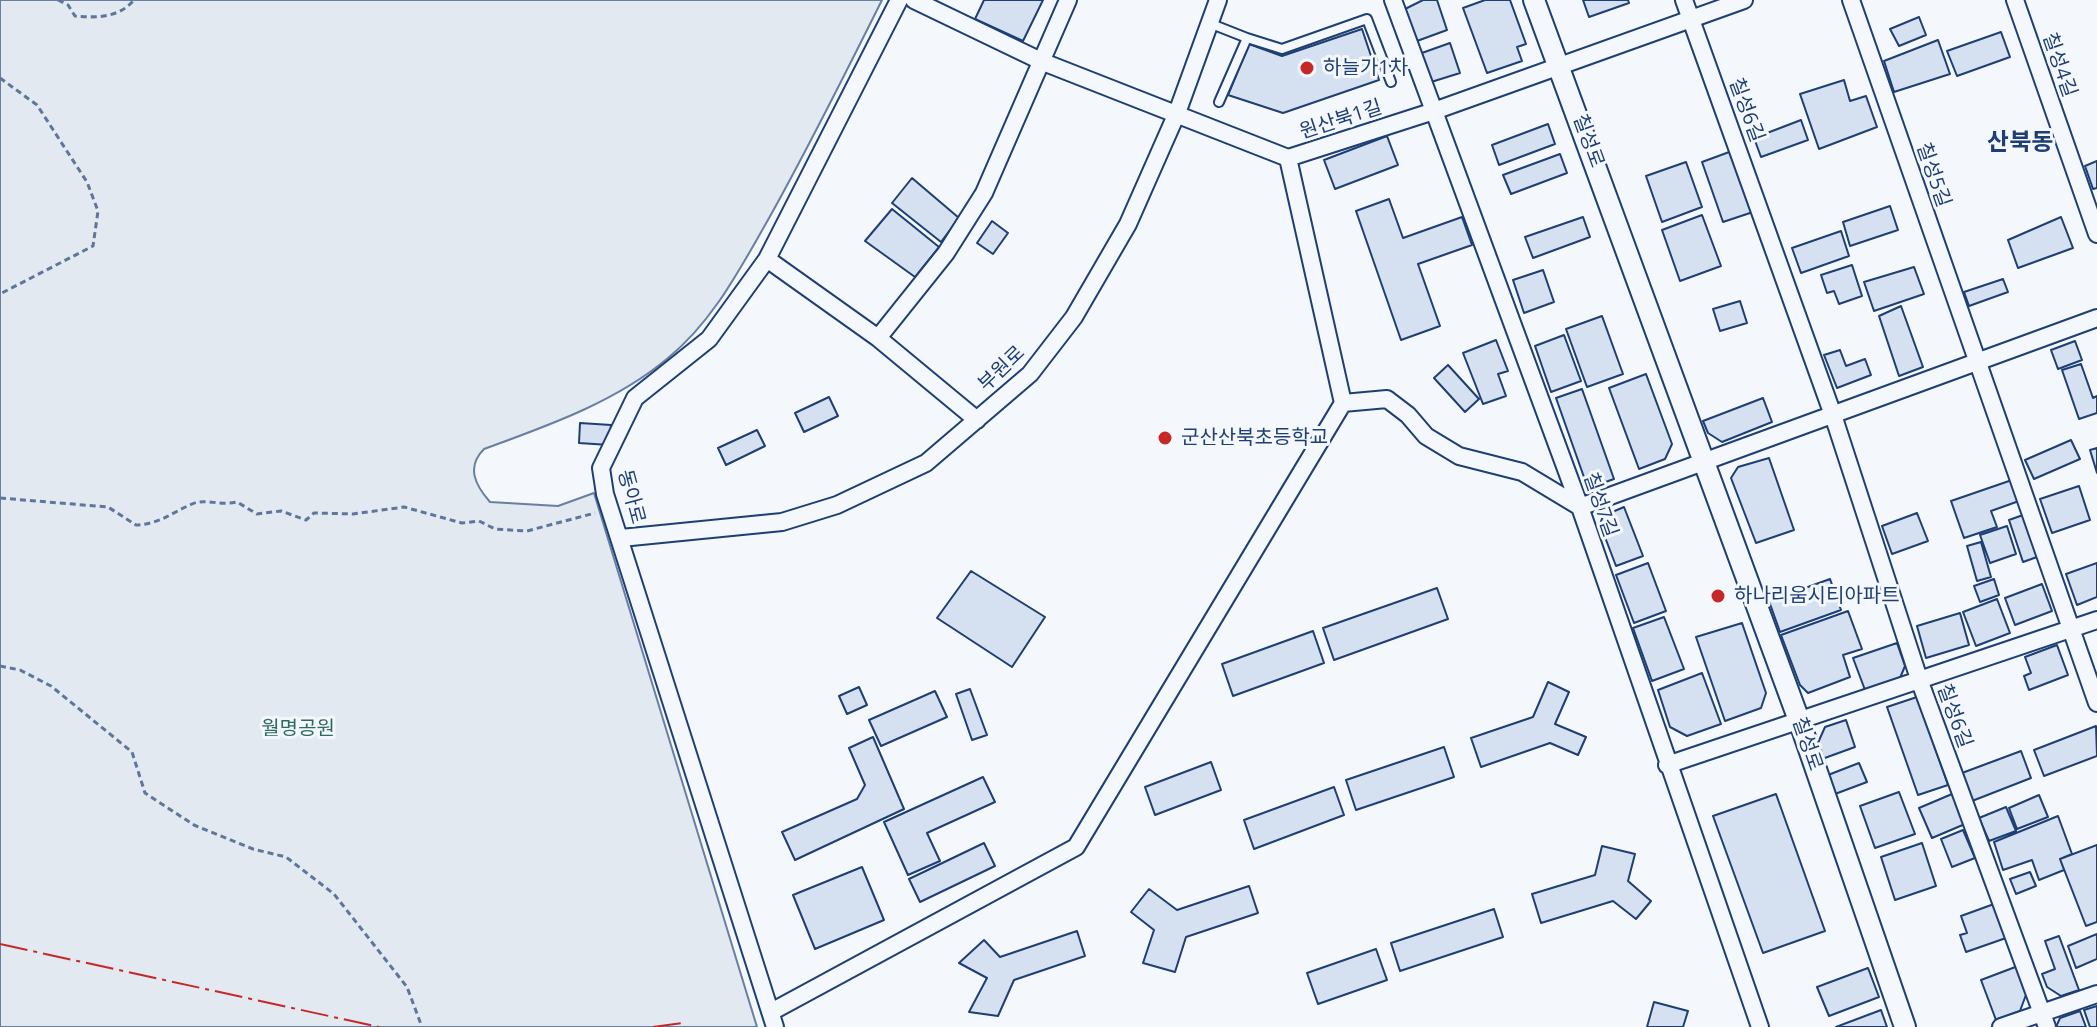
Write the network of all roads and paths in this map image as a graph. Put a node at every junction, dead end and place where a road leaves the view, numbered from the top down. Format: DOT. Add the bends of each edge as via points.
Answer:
graph roads {
  1 [pos="58,0"];
  2 [pos="134,0"];
  3 [pos="899,0"];
  4 [pos="914,0"];
  5 [pos="1068,0"];
  6 [pos="1218,0"];
  7 [pos="1393,0"];
  8 [pos="1534,0"];
  9 [pos="1684,0"];
  10 [pos="1744,0"];
  11 [pos="1851,0"];
  12 [pos="2015,0"];
  13 [pos="1692,18"];
  14 [pos="1209,23"];
  15 [pos="1247,38"];
  16 [pos="1043,62"];
  17 [pos="1561,66"];
  18 [pos="0,78"];
  19 [pos="1391,82"];
  20 [pos="1219,102"];
  21 [pos="1434,111"];
  22 [pos="1177,113"];
  23 [pos="1288,158"];
  24 [pos="2097,234"];
  25 [pos="767,259"];
  26 [pos="0,294"];
  27 [pos="2097,318"];
  28 [pos="878,338"];
  29 [pos="1977,362"];
  30 [pos="1343,403"];
  31 [pos="1833,415"];
  32 [pos="977,420"];
  33 [pos="1705,463"];
  34 [pos="0,498"];
  35 [pos="1580,507"];
  36 [pos="611,510"];
  37 [pos="621,538"];
  38 [pos="2097,620"];
  39 [pos="2071,629"];
  40 [pos="0,666"];
  41 [pos="1920,682"];
  42 [pos="2097,703"];
  43 [pos="1800,723"];
  44 [pos="1667,765"];
  45 [pos="2097,994"];
  46 [pos="773,1020"];
  47 [pos="2045,1020"];
  48 [pos="422,1027"];
  49 [pos="1760,1027"];
  50 [pos="1905,1027"];
  51 [pos="2001,1027"];
  1 -- 2 [label="path" via="75,16 90,19 120,13"];
  3 -- 25 [label="street, 동아로"];
  4 -- 16 [label="street, 원산북1길"];
  5 -- 16 [label="street"];
  6 -- 14 [label="street, 부원로"];
  7 -- 21 [label="street, 칠성7길"];
  8 -- 17 [label="street, 칠성로"];
  9 -- 13 [label="street, 칠성6길"];
  10 -- 13 [label="street, 원산북1길"];
  11 -- 29 [label="street, 칠성5길"];
  12 -- 24 [label="street, 칠성4길"];
  13 -- 17 [label="street, 원산북1길"];
  13 -- 31 [label="street, 칠성6길"];
  14 -- 15 [label="lane"];
  14 -- 22 [label="street, 부원로"];
  15 -- 19 [label="lane" via="1282,49 1367,19"];
  15 -- 20 [label="lane"];
  16 -- 22 [label="street, 원산북1길"];
  16 -- 28 [label="street" via="984,193 946,253"];
  17 -- 21 [label="street, 원산북1길"];
  17 -- 33 [label="street, 칠성로"];
  18 -- 26 [label="path" via="37,105 87,182 98,211 93,246"];
  21 -- 23 [label="street, 원산북1길"];
  21 -- 35 [label="street, 칠성7길"];
  22 -- 23 [label="street, 원산북1길"];
  22 -- 32 [label="street, 부원로" via="1128,224 1074,317 1030,374"];
  23 -- 30 [label="street"];
  25 -- 28 [label="street"];
  25 -- 36 [label="street, 동아로" via="709,339 635,398 601,468"];
  27 -- 29 [label="street"];
  28 -- 32 [label="street"];
  29 -- 31 [label="street"];
  29 -- 39 [label="street, 칠성5길"];
  30 -- 35 [label="street" via="1387,399 1426,436 1459,456 1522,472"];
  30 -- 46 [label="street" via="1076,847"];
  31 -- 33 [label="street"];
  31 -- 41 [label="street, 칠성6길"];
  32 -- 37 [label="street, 부원로" via="926,463 837,505 782,522"];
  33 -- 35 [label="street"];
  33 -- 43 [label="street, 칠성로"];
  34 -- 36 [label="path" via="108,507 136,525 170,518 205,501 219,506 237,502 257,514 281,511 306,520 314,513 404,507 462,523 479,521 495,529 527,531"];
  35 -- 44 [label="street, 칠성7길"];
  36 -- 37 [label="street, 동아로"];
  37 -- 46 [label="street, 동아로"];
  38 -- 39 [label="street"];
  39 -- 41 [label="street"];
  39 -- 42 [label="street, 칠성5길"];
  40 -- 48 [label="path" via="51,686 132,752 145,793 194,825 286,857 334,894 407,987"];
  41 -- 43 [label="street"];
  41 -- 47 [label="street, 칠성6길"];
  43 -- 44 [label="street"];
  43 -- 50 [label="street, 칠성로"];
  44 -- 49 [label="street, 칠성7길"];
  45 -- 47 [label="street"];
  47 -- 51 [label="street"];
}
